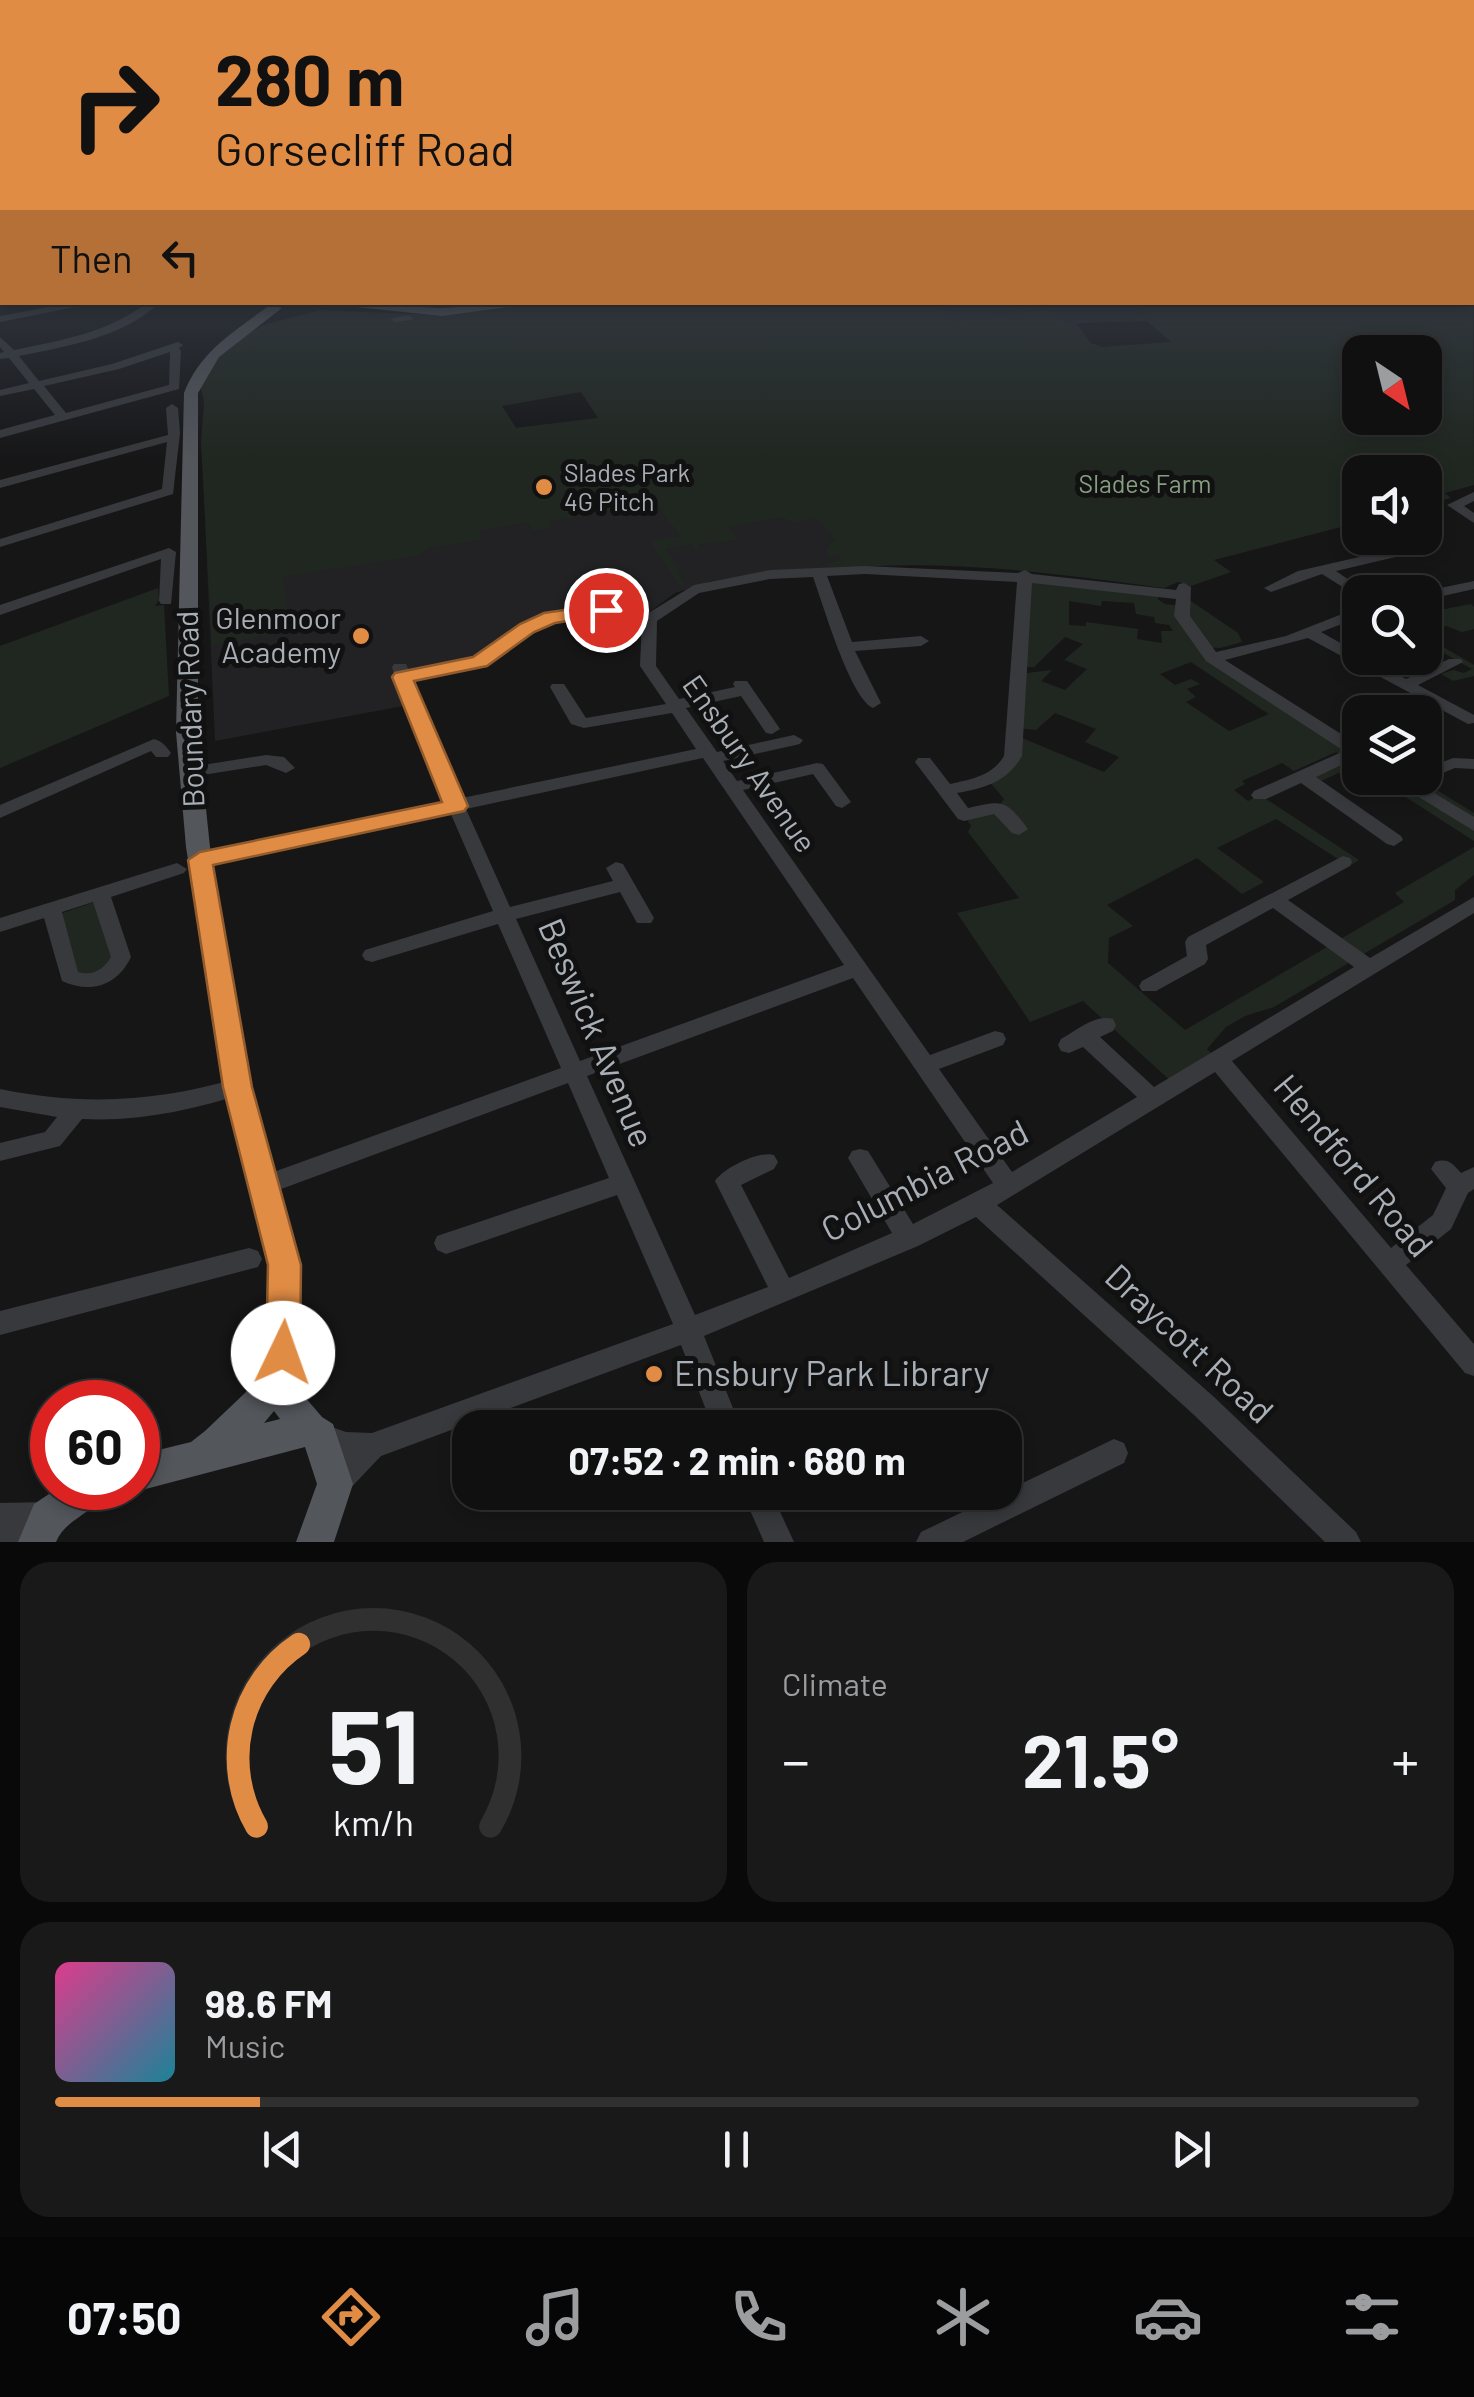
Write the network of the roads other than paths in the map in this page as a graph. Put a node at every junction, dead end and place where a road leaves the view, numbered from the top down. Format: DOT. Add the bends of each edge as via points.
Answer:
graph roads {
  1 [pos="133,317"];
  2 [pos="257,317"];
  3 [pos="0,340"];
  4 [pos="185,344"];
  5 [pos="170,347"];
  6 [pos="6,354"];
  7 [pos="38,384"];
  8 [pos="0,393"];
  9 [pos="172,408"];
  10 [pos="64,417"];
  11 [pos="0,434"];
  12 [pos="173,437"];
  13 [pos="0,484"];
  14 [pos="1474,496"];
  15 [pos="1468,515"];
  16 [pos="0,543"];
  17 [pos="1377,555"];
  18 [pos="1324,569"];
  19 [pos="818,574"];
  20 [pos="1024,574"];
  21 [pos="1342,582"];
  22 [pos="1474,585"];
  23 [pos="1272,588"];
  24 [pos="1442,592"];
  25 [pos="166,602"];
  26 [pos="0,610"];
  27 [pos="649,616"];
  28 [pos="1342,619"];
  29 [pos="1310,632"];
  30 [pos="920,642"];
  31 [pos="846,647"];
  32 [pos="1212,658"];
  33 [pos="1454,661"];
  34 [pos="1406,685"];
  35 [pos="558,687"];
  36 [pos="873,703"];
  37 [pos="677,706"];
  38 [pos="1468,720"];
  39 [pos="772,729"];
  40 [pos="794,740"];
  41 [pos="1342,743"];
  42 [pos="162,753"];
  43 [pos="712,755"];
  44 [pos="1342,760"];
  45 [pos="924,762"];
  46 [pos="1474,764"];
  47 [pos="286,768"];
  48 [pos="1442,768"];
  49 [pos="190,772"];
  50 [pos="1303,776"];
  51 [pos="733,787"];
  52 [pos="946,790"];
  53 [pos="1260,795"];
  54 [pos="1434,795"];
  55 [pos="842,802"];
  56 [pos="456,806"];
  57 [pos="0,812"];
  58 [pos="1474,825"];
  59 [pos="1019,829"];
  60 [pos="1394,840"];
  61 [pos="209,862"];
  62 [pos="1343,862"];
  63 [pos="100,893"];
  64 [pos="1274,900"];
  65 [pos="1474,904"];
  66 [pos="51,909"];
  67 [pos="504,914"];
  68 [pos="644,918"];
  69 [pos="0,926"];
  70 [pos="372,955"];
  71 [pos="1369,967"];
  72 [pos="855,969"];
  73 [pos="1150,986"];
  74 [pos="1086,1036"];
  75 [pos="995,1038"];
  76 [pos="1217,1058"];
  77 [pos="924,1066"];
  78 [pos="571,1071"];
  79 [pos="238,1087"];
  80 [pos="0,1098"];
  81 [pos="1152,1098"];
  82 [pos="76,1111"];
  83 [pos="0,1152"];
  84 [pos="860,1158"];
  85 [pos="766,1162"];
  86 [pos="1459,1177"];
  87 [pos="621,1184"];
  88 [pos="265,1185"];
  89 [pos="1010,1187"];
  90 [pos="979,1204"];
  91 [pos="909,1239"];
  92 [pos="446,1243"];
  93 [pos="248,1258"];
  94 [pos="1390,1263"];
  95 [pos="783,1290"];
  96 [pos="0,1323"];
  97 [pos="688,1329"];
  98 [pos="283,1353"];
  99 [pos="1474,1364"];
  100 [pos="719,1410"];
  101 [pos="314,1432"];
  102 [pos="372,1446"];
  103 [pos="1114,1453"];
  104 [pos="198,1460"];
  105 [pos="160,1468"];
  106 [pos="335,1484"];
  107 [pos="65,1510"];
  108 [pos="764,1510"];
  109 [pos="0,1518"];
  110 [pos="0,1527"];
  111 [pos="42,1530"];
  112 [pos="324,1540"];
  113 [pos="14,1542"];
  114 [pos="779,1542"];
  115 [pos="931,1542"];
  116 [pos="1346,1542"];
  1 -- 6 [label="street" via="94,334"];
  2 -- 49 [label="main road, Boundary Road" via="207,361 190,393"];
  3 -- 6 [label="street"];
  4 -- 5 [label="street"];
  5 -- 7 [label="street"];
  5 -- 10 [label="street" via="176,351 175,386"];
  6 -- 7 [label="street"];
  7 -- 8 [label="street"];
  7 -- 10 [label="street"];
  9 -- 12 [label="street"];
  10 -- 11 [label="street"];
  12 -- 13 [label="street"];
  12 -- 16 [label="street" via="168,492"];
  14 -- 15 [label="street" via="1454,503"];
  17 -- 18 [label="street"];
  18 -- 21 [label="street"];
  18 -- 23 [label="street"];
  19 -- 20 [label="street"];
  19 -- 27 [label="street" via="704,586"];
  19 -- 31 [label="street"];
  20 -- 32 [label="street" via="1183,591 1182,616"];
  20 -- 52 [label="street" via="1014,756 998,777"];
  22 -- 24 [label="street"];
  25 -- 26 [label="street" via="169,552"];
  27 -- 37 [label="street, Ensbury Avenue" via="640,638 643,655"];
  27 -- 56 [label="street, Beswick Avenue" via="582,610 538,622 479,662 404,680"];
  28 -- 29 [label="street"];
  29 -- 32 [label="street"];
  29 -- 34 [label="street"];
  30 -- 31 [label="street"];
  31 -- 36 [label="street"];
  32 -- 41 [label="street"];
  33 -- 34 [label="street"];
  34 -- 38 [label="street"];
  35 -- 37 [label="street" via="584,723"];
  37 -- 39 [label="street" via="743,687"];
  37 -- 43 [label="street, Ensbury Avenue"];
  40 -- 43 [label="street"];
  42 -- 57 [label="street" via="154,744"];
  43 -- 51 [label="street, Ensbury Avenue"];
  43 -- 56 [label="street"];
  44 -- 50 [label="street"];
  45 -- 52 [label="street"];
  46 -- 48 [label="street"];
  47 -- 49 [label="street" via="266,760"];
  49 -- 61 [label="main road, Boundary Road"];
  50 -- 53 [label="street"];
  50 -- 60 [label="street"];
  51 -- 55 [label="street" via="818,768"];
  51 -- 72 [label="street, Ensbury Avenue"];
  52 -- 59 [label="street" via="968,820 998,807"];
  54 -- 58 [label="street"];
  56 -- 61 [label="street"];
  56 -- 67 [label="street, Beswick Avenue"];
  61 -- 63 [label="street"];
  61 -- 79 [label="main road, Boundary Road"];
  62 -- 64 [label="street"];
  63 -- 66 [label="street"];
  63 -- 66 [label="street" via="121,956 98,979 69,976"];
  64 -- 71 [label="street"];
  64 -- 73 [label="street" via="1195,942 1198,959"];
  65 -- 71 [label="street, Columbia Road"];
  66 -- 69 [label="street"];
  67 -- 68 [label="street" via="621,876"];
  67 -- 70 [label="street"];
  67 -- 78 [label="street, Beswick Avenue"];
  71 -- 76 [label="street, Columbia Road"];
  72 -- 77 [label="street, Ensbury Avenue"];
  72 -- 78 [label="street"];
  74 -- 81 [label="street"];
  75 -- 77 [label="street"];
  76 -- 81 [label="street, Columbia Road"];
  76 -- 94 [label="street, Hendford Road"];
  77 -- 89 [label="street, Ensbury Avenue"];
  78 -- 87 [label="street, Beswick Avenue"];
  78 -- 88 [label="street"];
  79 -- 82 [label="street" via="166,1108"];
  79 -- 88 [label="main road, Boundary Road"];
  80 -- 82 [label="street"];
  81 -- 89 [label="street, Columbia Road"];
  82 -- 83 [label="street" via="52,1139"];
  84 -- 91 [label="street"];
  85 -- 95 [label="street" via="726,1180"];
  86 -- 94 [label="street" via="1442,1222"];
  87 -- 92 [label="street"];
  87 -- 97 [label="street, Beswick Avenue"];
  88 -- 98 [label="main road, Boundary Road" via="284,1265"];
  89 -- 90 [label="street, Columbia Road"];
  90 -- 91 [label="street, Columbia Road"];
  90 -- 116 [label="street, Draycott Road"];
  91 -- 95 [label="street, Columbia Road"];
  93 -- 96 [label="street"];
  94 -- 99 [label="street, Hendford Road"];
  95 -- 97 [label="street, Columbia Road"];
  97 -- 100 [label="street, Beswick Avenue"];
  97 -- 102 [label="street, Columbia Road"];
  98 -- 101 [label="main road, Boundary Road" via="287,1402"];
  98 -- 104 [label="main road, Boundary Road" via="252,1416"];
  101 -- 102 [label="street" via="346,1445"];
  101 -- 104 [label="main road"];
  101 -- 106 [label="main road, Boundary Road"];
  102 -- 106 [label="street, Columbia Road"];
  103 -- 115 [label="street"];
  104 -- 105 [label="main road"];
  106 -- 112 [label="main road"];
  107 -- 111 [label="main road"];
  108 -- 114 [label="street"];
  109 -- 111 [label="street"];
  110 -- 113 [label="street"];
}
